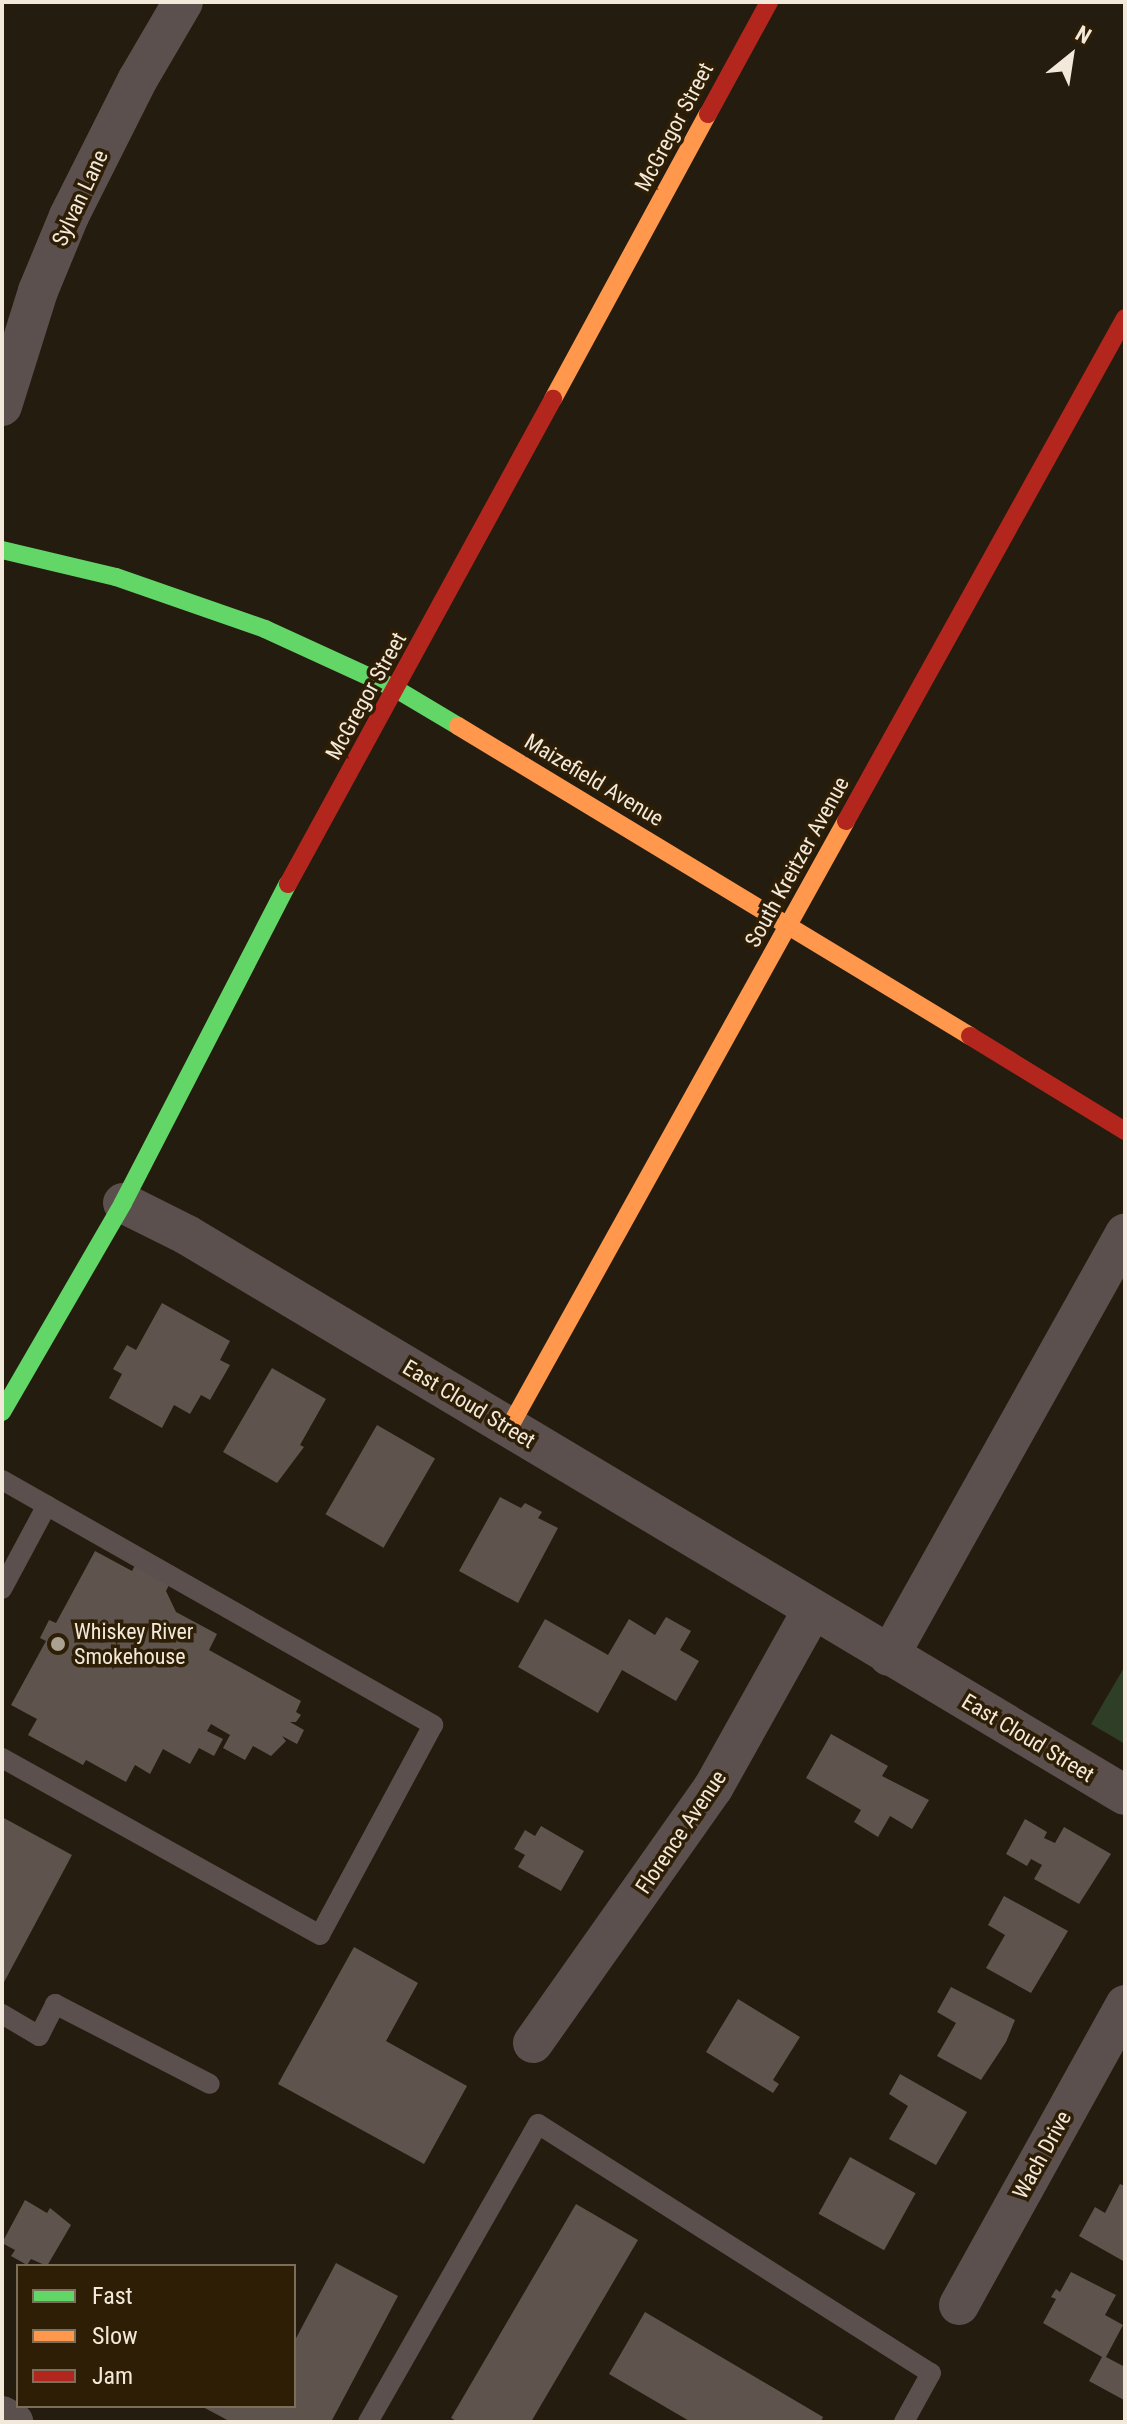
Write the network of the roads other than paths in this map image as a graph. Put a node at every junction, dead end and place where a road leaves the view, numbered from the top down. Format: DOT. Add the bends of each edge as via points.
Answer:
graph roads {
  1 [pos="183,2"];
  2 [pos="769,2"];
  3 [pos="1125,318"];
  4 [pos="2,406"];
  5 [pos="2,550"];
  6 [pos="396,689"];
  7 [pos="790,925"];
  8 [pos="1125,1131"];
  9 [pos="123,1203"];
  10 [pos="1125,1234"];
  11 [pos="6,1396"];
  12 [pos="509,1428"];
  13 [pos="2,1480"];
  14 [pos="47,1505"];
  15 [pos="2,1589"];
  16 [pos="812,1611"];
  17 [pos="889,1656"];
  18 [pos="2,1758"];
  19 [pos="1125,1795"];
  20 [pos="1125,2005"];
  21 [pos="2,2014"];
  22 [pos="533,2043"];
  23 [pos="210,2084"];
  24 [pos="959,2305"];
  25 [pos="2,2416"];
  26 [pos="13,2422"];
  27 [pos="368,2422"];
  28 [pos="904,2422"];
  1 -- 4 [label="street, Sylvan Lane" via="69,216 38,291"];
  2 -- 6 [label="street, McGregor Street"];
  3 -- 7 [label="street, South Kreitzer Avenue"];
  5 -- 6 [label="street, Maizefield Avenue" via="116,577 208,607"];
  6 -- 7 [label="street, Maizefield Avenue"];
  6 -- 9 [label="street, McGregor Street"];
  7 -- 8 [label="street, Maizefield Avenue"];
  7 -- 12 [label="street, South Kreitzer Avenue"];
  9 -- 11 [label="street, McGregor Street"];
  9 -- 12 [label="street, East Cloud Street" via="187,1235"];
  10 -- 17 [label="street"];
  12 -- 16 [label="street, East Cloud Street"];
  13 -- 14 [label="lane"];
  14 -- 15 [label="lane"];
  14 -- 18 [label="lane" via="433,1725 320,1935"];
  16 -- 17 [label="street, East Cloud Street"];
  16 -- 22 [label="street, Florence Avenue" via="713,1788"];
  17 -- 19 [label="street, East Cloud Street"];
  20 -- 24 [label="street, Wach Drive"];
  21 -- 23 [label="lane" via="39,2036 55,2004"];
  25 -- 26 [label="street"];
  27 -- 28 [label="lane" via="538,2124 931,2373"];
}
